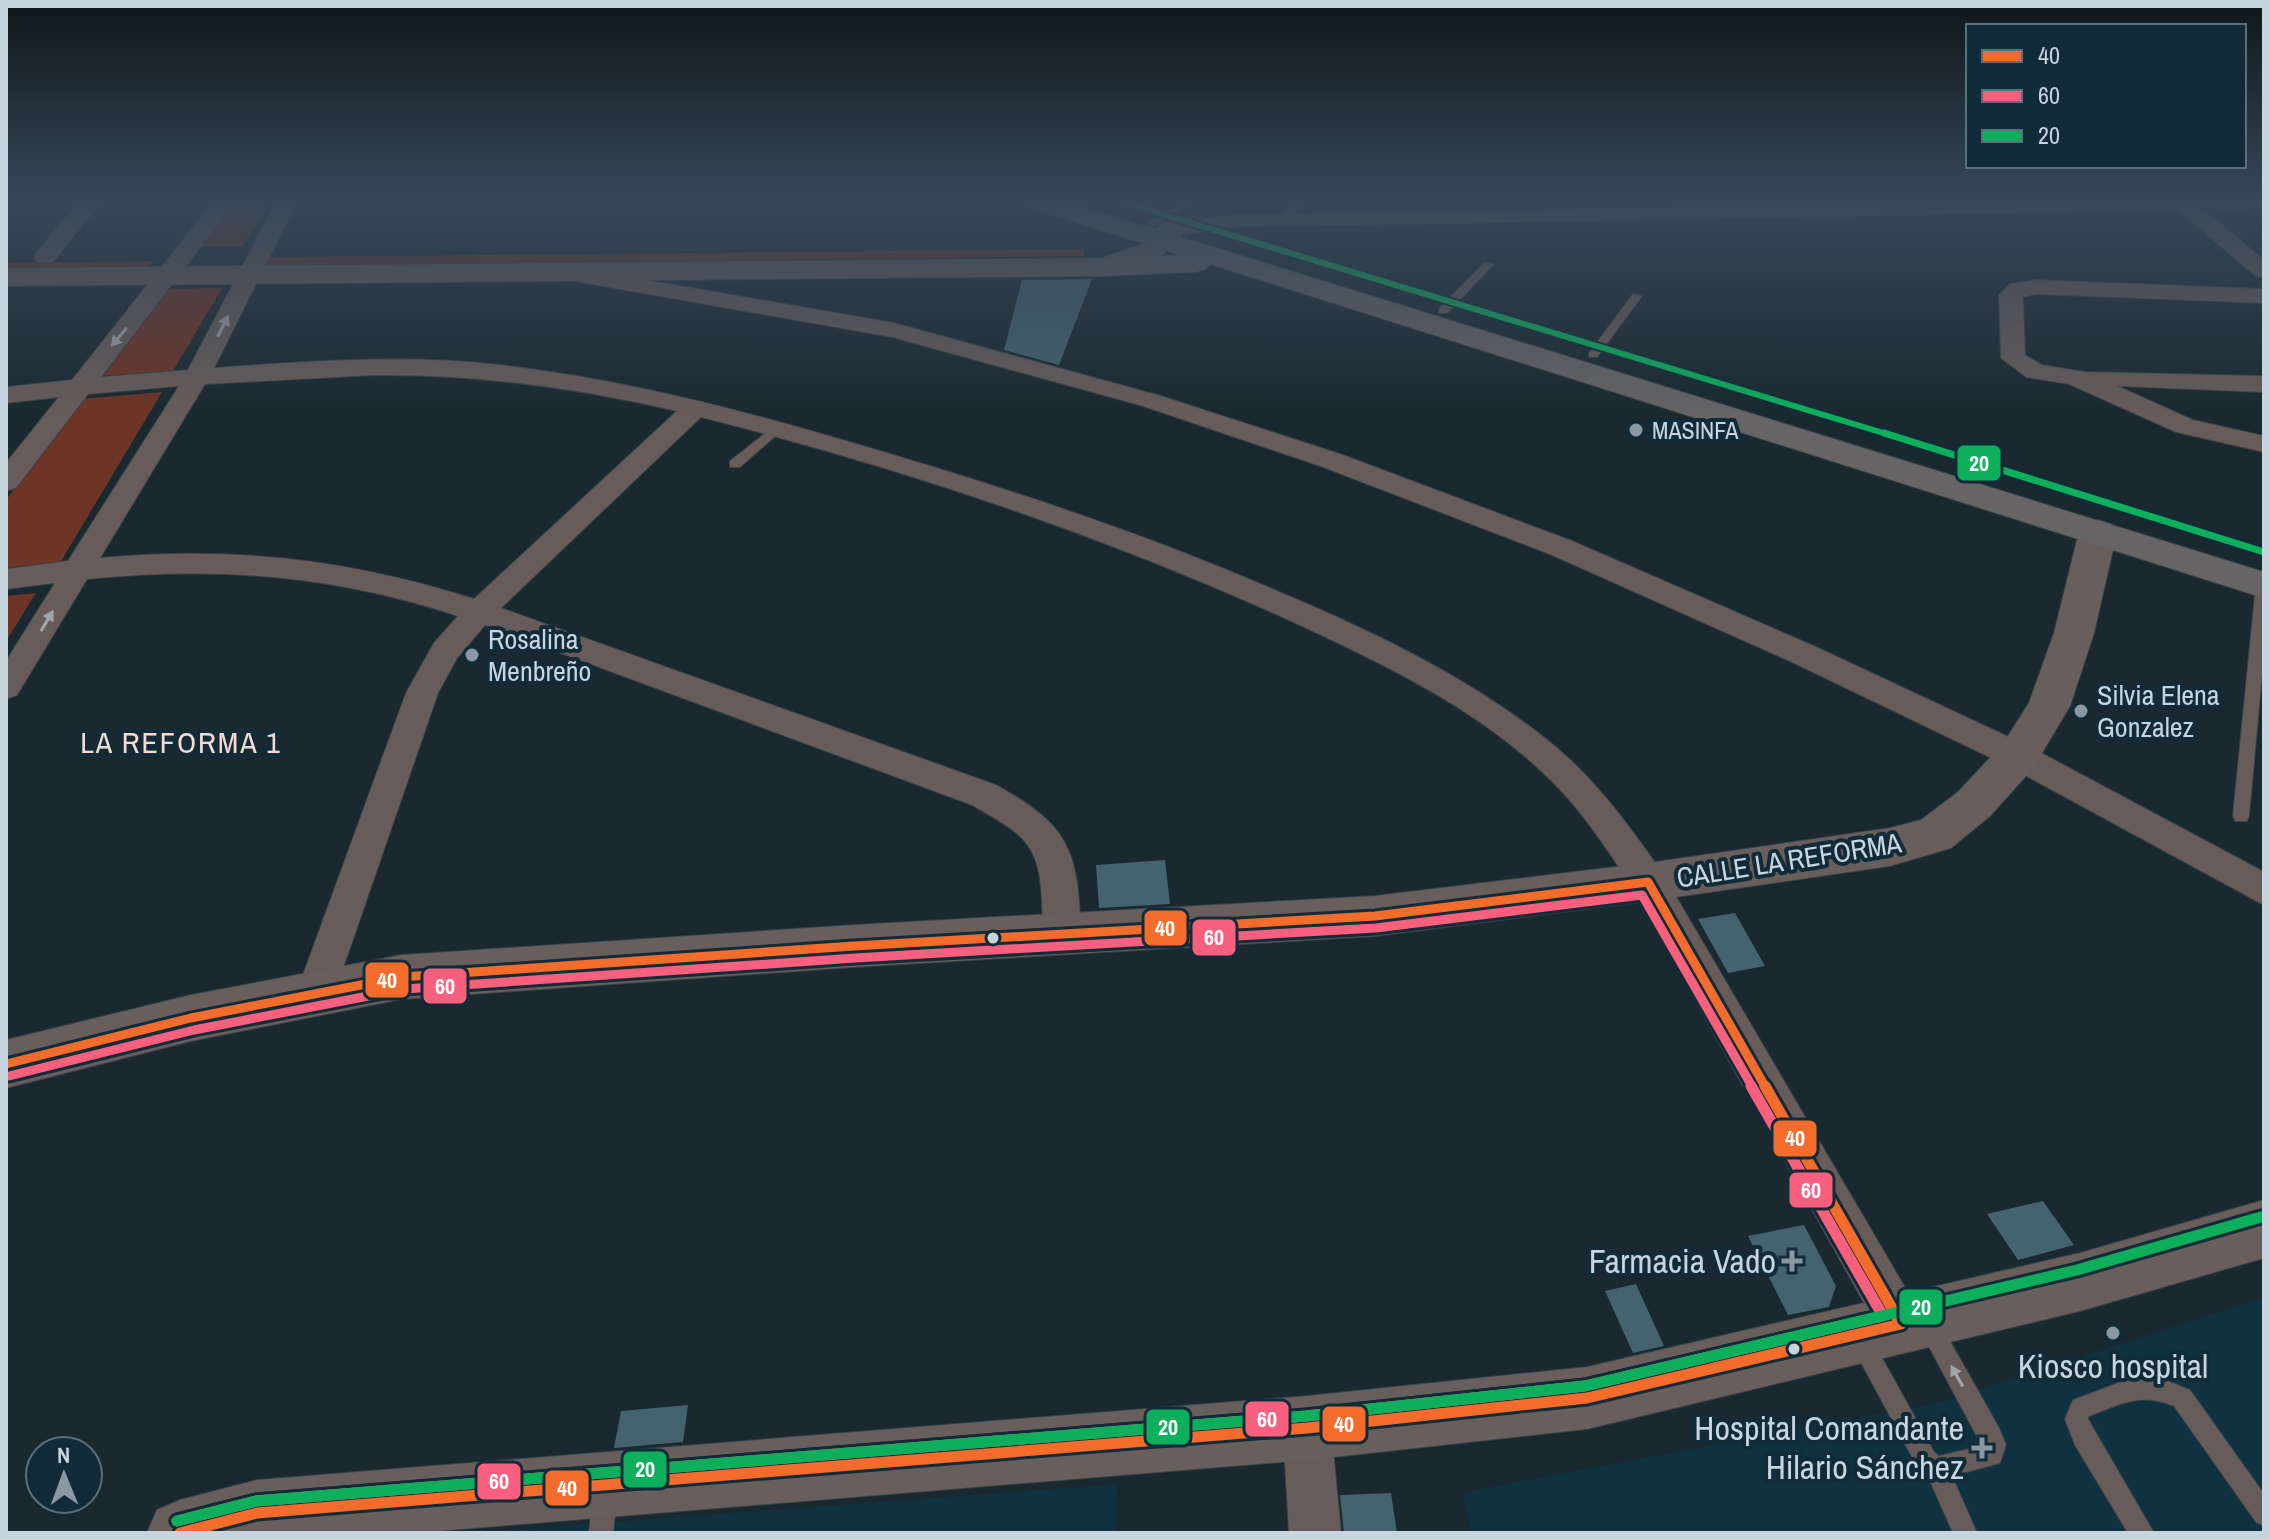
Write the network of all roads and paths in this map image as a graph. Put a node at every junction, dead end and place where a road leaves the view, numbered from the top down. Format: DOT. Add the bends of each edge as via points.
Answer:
graph roads {
  1 [pos="52,274"];
  2 [pos="171,274"];
  3 [pos="250,274"];
  4 [pos="574,274"];
  5 [pos="1274,274"];
  6 [pos="1321,274"];
  7 [pos="1479,274"];
  8 [pos="6,277"];
  9 [pos="1637,296"];
  10 [pos="2264,296"];
  11 [pos="1443,311"];
  12 [pos="1593,355"];
  13 [pos="198,375"];
  14 [pos="2075,377"];
  15 [pos="2264,384"];
  16 [pos="77,387"];
  17 [pos="6,395"];
  18 [pos="695,408"];
  19 [pos="776,429"];
  20 [pos="2264,444"];
  21 [pos="735,464"];
  22 [pos="6,482"];
  23 [pos="2098,532"];
  24 [pos="78,569"];
  25 [pos="6,579"];
  26 [pos="2264,579"];
  27 [pos="480,611"];
  28 [pos="6,687"];
  29 [pos="2018,756"];
  30 [pos="2241,816"];
  31 [pos="1648,882"];
  32 [pos="2264,890"];
  33 [pos="1062,934"];
  34 [pos="316,994"];
  35 [pos="6,1064"];
  36 [pos="2256,1240"];
  37 [pos="1894,1326"];
  38 [pos="1307,1428"];
  39 [pos="1936,1468"];
  40 [pos="604,1509"];
  41 [pos="2264,1514"];
  42 [pos="180,1533"];
  43 [pos="1315,1533"];
  44 [pos="1965,1533"];
  45 [pos="2142,1533"];
  1 -- 8 [label="street"];
  2 -- 16 [label="street, one-way"];
  13 -- 3 [label="street, one-way"];
  4 -- 29 [label="street" via="894,330 1152,401 1333,461 1562,548"];
  5 -- 23 [label="highway"];
  6 -- 11 [label="highway"];
  7 -- 11 [label="lane"];
  9 -- 12 [label="lane"];
  10 -- 14 [label="street" via="2018,289 2011,295 2013,358 2035,372"];
  11 -- 12 [label="highway"];
  12 -- 26 [label="highway"];
  13 -- 16 [label="street"];
  13 -- 18 [label="street" via="453,368 607,388"];
  13 -- 24 [label="street"];
  14 -- 15 [label="street"];
  14 -- 20 [label="street" via="2185,426"];
  16 -- 17 [label="street"];
  16 -- 22 [label="street"];
  18 -- 19 [label="street"];
  18 -- 27 [label="street"];
  19 -- 21 [label="lane"];
  19 -- 31 [label="street" via="1007,498 1164,554 1355,638 1493,717 1562,770"];
  23 -- 26 [label="highway"];
  23 -- 29 [label="street, CALLE LA REFORMA" via="2074,633 2049,706"];
  24 -- 25 [label="street"];
  24 -- 27 [label="street" via="273,565 363,580"];
  28 -- 24 [label="street, one-way"];
  26 -- 30 [label="lane"];
  27 -- 33 [label="street" via="984,795 1018,813 1038,828 1053,850 1060,874"];
  27 -- 34 [label="street" via="445,651 422,693"];
  29 -- 31 [label="street, CALLE LA REFORMA" via="1974,804 1935,835 1890,847"];
  29 -- 32 [label="street"];
  31 -- 33 [label="street, CALLE LA REFORMA" via="1375,916"];
  31 -- 37 [label="street"];
  33 -- 34 [label="street, CALLE LA REFORMA" via="402,977"];
  34 -- 35 [label="street, CALLE LA REFORMA" via="191,1018"];
  36 -- 37 [label="street"];
  37 -- 38 [label="street" via="1587,1398"];
  37 -- 39 [label="lane" via="1926,1460"];
  39 -- 37 [label="lane, one-way" via="1992,1455 1994,1445"];
  38 -- 40 [label="street"];
  38 -- 43 [label="street"];
  39 -- 44 [label="lane"];
  40 -- 42 [label="street" via="257,1513"];
  41 -- 45 [label="lane" via="2182,1398 2137,1387 2081,1408 2076,1419"];
}
